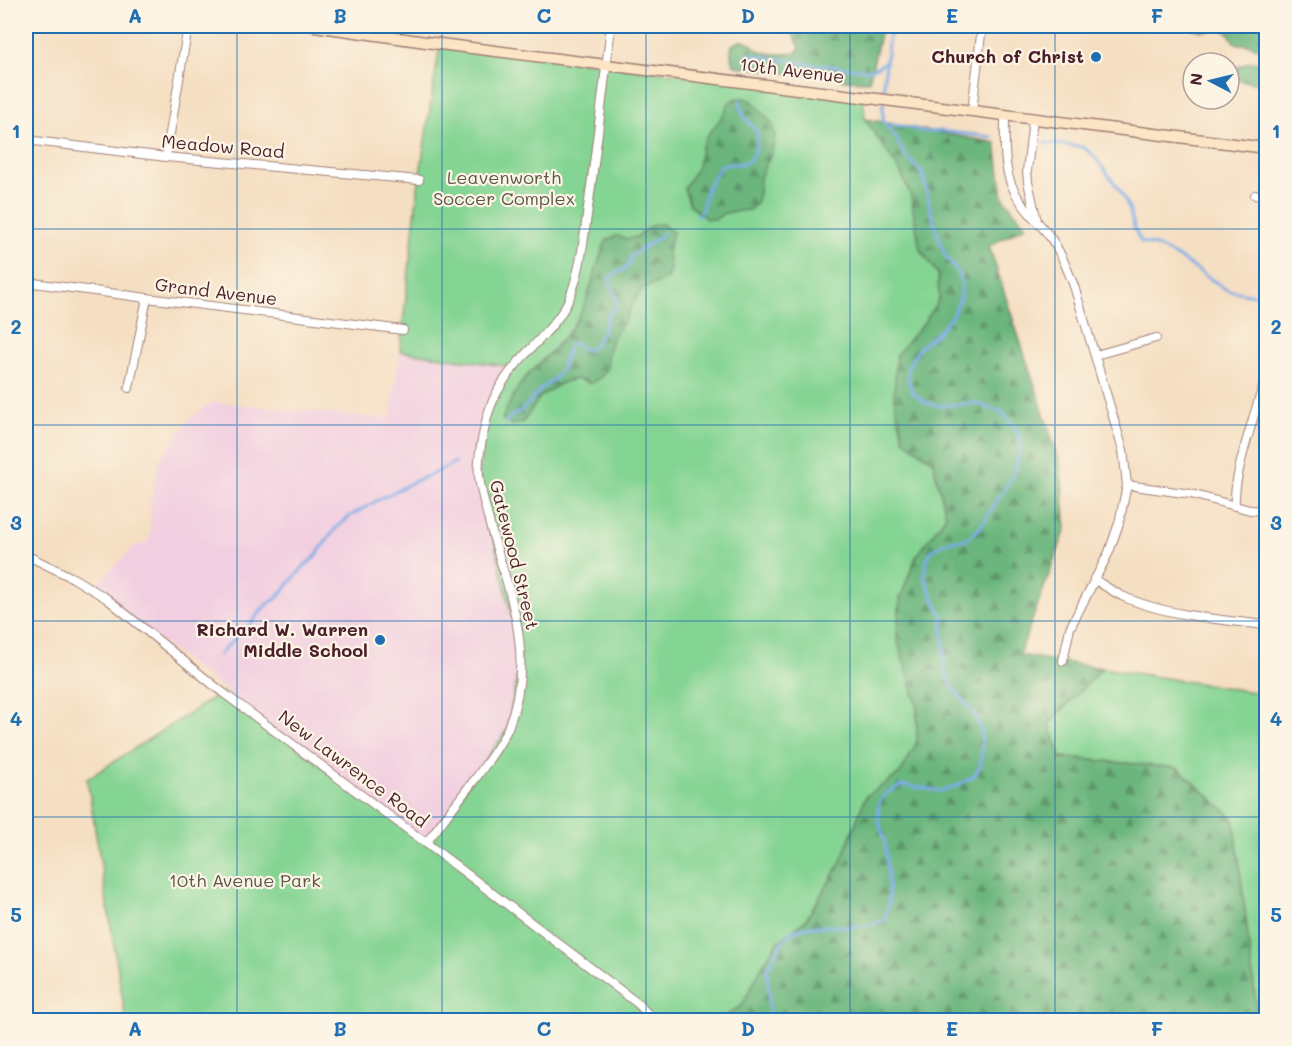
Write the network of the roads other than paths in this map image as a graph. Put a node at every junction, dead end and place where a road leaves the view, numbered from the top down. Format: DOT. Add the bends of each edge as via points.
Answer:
graph roads {
  1 [pos="188,26"];
  2 [pos="314,26"];
  3 [pos="611,26"];
  4 [pos="982,26"];
  5 [pos="606,64"];
  6 [pos="972,111"];
  7 [pos="1005,116"];
  8 [pos="1033,119"];
  9 [pos="26,140"];
  10 [pos="1266,148"];
  11 [pos="166,157"];
  12 [pos="419,180"];
  13 [pos="1255,195"];
  14 [pos="1266,197"];
  15 [pos="1038,222"];
  16 [pos="26,282"];
  17 [pos="147,298"];
  18 [pos="403,330"];
  19 [pos="1156,339"];
  20 [pos="1095,355"];
  21 [pos="1266,380"];
  22 [pos="129,388"];
  23 [pos="1127,485"];
  24 [pos="1235,506"];
  25 [pos="1266,511"];
  26 [pos="26,555"];
  27 [pos="1094,579"];
  28 [pos="1266,626"];
  29 [pos="1063,661"];
  30 [pos="426,843"];
  31 [pos="654,1020"];
  1 -- 11 [label="street"];
  2 -- 5 [label="street, 10th Avenue"];
  3 -- 5 [label="street, Gatewood Street"];
  4 -- 6 [label="street"];
  5 -- 6 [label="street, 10th Avenue"];
  5 -- 30 [label="street, Gatewood Street" via="576,279 555,322 498,390 486,419 481,446 479,474 486,509 519,632 516,705 491,758"];
  6 -- 7 [label="street, 10th Avenue"];
  7 -- 8 [label="street, 10th Avenue"];
  7 -- 15 [label="street" via="1005,156 1010,182 1018,200"];
  8 -- 10 [label="street, 10th Avenue"];
  8 -- 15 [label="street" via="1028,182"];
  9 -- 11 [label="street, Meadow Road"];
  11 -- 12 [label="street, Meadow Road"];
  13 -- 14 [label="street"];
  15 -- 20 [label="street" via="1065,263"];
  16 -- 17 [label="street, Grand Avenue"];
  17 -- 18 [label="street, Grand Avenue"];
  17 -- 22 [label="street"];
  19 -- 20 [label="street"];
  20 -- 23 [label="street" via="1123,450"];
  21 -- 24 [label="street" via="1245,445"];
  23 -- 24 [label="street" via="1191,494"];
  23 -- 27 [label="street" via="1109,552"];
  24 -- 25 [label="street"];
  26 -- 30 [label="street, New Lawrence Road" via="106,598 222,692"];
  27 -- 28 [label="street" via="1120,595 1153,607"];
  27 -- 29 [label="street" via="1071,628"];
  30 -- 31 [label="street, New Lawrence Road" via="638,1003"];
}
